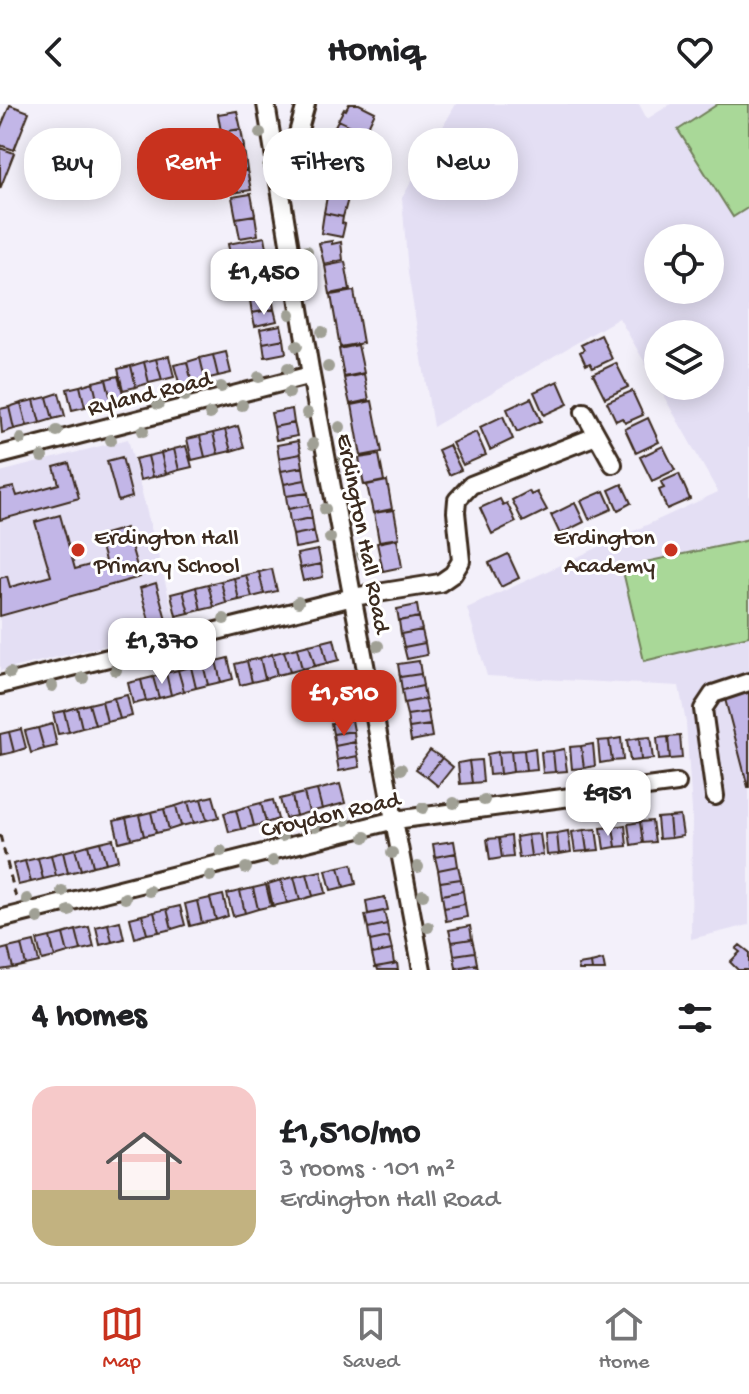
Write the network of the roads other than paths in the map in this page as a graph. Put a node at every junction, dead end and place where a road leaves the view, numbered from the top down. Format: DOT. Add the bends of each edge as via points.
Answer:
graph roads {
  1 [pos="266,104"];
  2 [pos="306,104"];
  3 [pos="270,128"];
  4 [pos="300,128"];
  5 [pos="283,200"];
  6 [pos="311,375"];
  7 [pos="584,412"];
  8 [pos="596,436"];
  9 [pos="0,455"];
  10 [pos="613,464"];
  11 [pos="353,597"];
  12 [pos="749,682"];
  13 [pos="0,685"];
  14 [pos="677,783"];
  15 [pos="715,796"];
  16 [pos="395,820"];
  17 [pos="0,919"];
  18 [pos="422,970"];
  1 -- 3 [label="street, Erdington Hall Road"];
  2 -- 4 [label="street"];
  5 -- 6 [label="street, Erdington Hall Road"];
  6 -- 9 [label="street, Ryland Road"];
  6 -- 11 [label="street, Erdington Hall Road"];
  7 -- 8 [label="street"];
  8 -- 10 [label="street"];
  8 -- 11 [label="street" via="471,485 457,500 461,561 440,583"];
  11 -- 13 [label="street"];
  11 -- 16 [label="street, Erdington Hall Road"];
  12 -- 15 [label="street" via="713,694 703,709"];
  14 -- 16 [label="street, Croydon Road"];
  16 -- 17 [label="street, Croydon Road"];
  16 -- 18 [label="street, Erdington Hall Road"];
}
